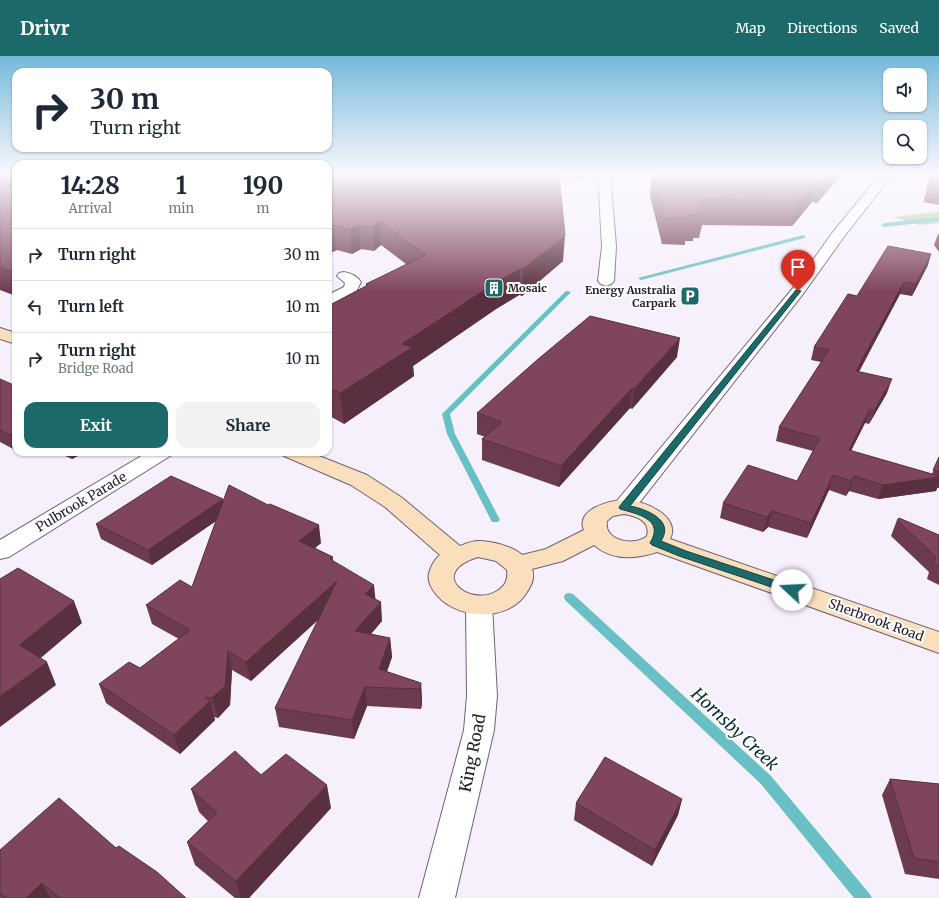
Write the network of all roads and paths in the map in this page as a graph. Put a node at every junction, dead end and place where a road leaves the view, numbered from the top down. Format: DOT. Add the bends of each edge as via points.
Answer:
graph roads {
  1 [pos="607,213"];
  2 [pos="855,213"];
  3 [pos="344,276"];
  4 [pos="606,281"];
  5 [pos="332,299"];
  6 [pos="0,332"];
  7 [pos="12,337"];
  8 [pos="156,456"];
  9 [pos="301,456"];
  10 [pos="624,507"];
  11 [pos="596,534"];
  12 [pos="655,543"];
  13 [pos="0,551"];
  14 [pos="455,555"];
  15 [pos="517,565"];
  16 [pos="479,605"];
  17 [pos="939,643"];
  18 [pos="437,898"];
  1 -- 4 [label="street" via="609,246"];
  2 -- 10 [label="street" via="798,291"];
  3 -- 5 [label="street" via="353,282 351,289"];
  6 -- 7 [label="main road"];
  8 -- 13 [label="street, Pulbrook Parade"];
  9 -- 14 [label="main road" via="359,480 393,502"];
  10 -- 11 [label="main road" via="605,510 598,515 594,521"];
  10 -- 12 [label="main road" via="644,512 658,523 660,530"];
  11 -- 12 [label="main road" via="603,541 624,549 636,550"];
  11 -- 15 [label="main road" via="554,555"];
  12 -- 17 [label="main road, Sherbrook Road"];
  14 -- 15 [label="main road" via="471,550 488,550 500,552"];
  14 -- 16 [label="main road" via="446,562 441,571 440,580 444,590 464,602"];
  15 -- 16 [label="main road" via="521,574 515,592 505,599"];
  16 -- 18 [label="street, King Road" via="482,696 479,730"];
}
